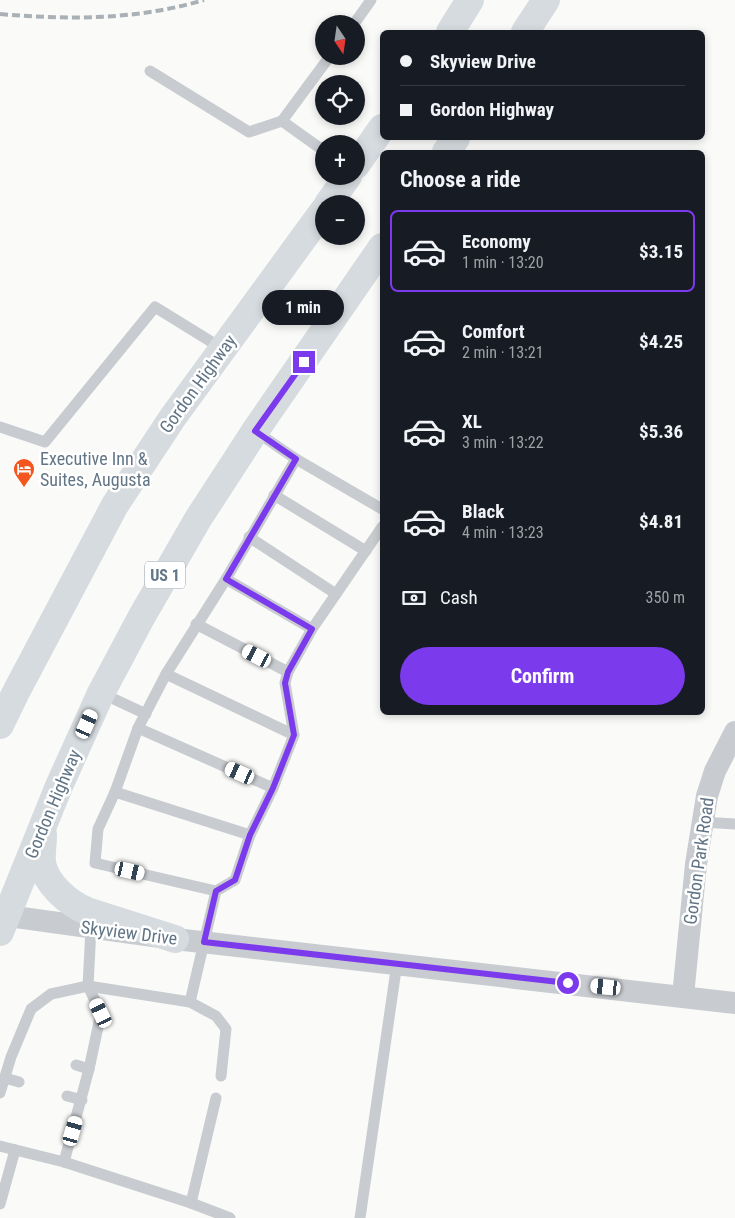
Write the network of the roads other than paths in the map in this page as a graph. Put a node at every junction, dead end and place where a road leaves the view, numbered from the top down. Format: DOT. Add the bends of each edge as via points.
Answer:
graph roads {
  1 [pos="371,0"];
  2 [pos="470,0"];
  3 [pos="546,0"];
  4 [pos="360,15"];
  5 [pos="451,30"];
  6 [pos="526,30"];
  7 [pos="323,65"];
  8 [pos="150,71"];
  9 [pos="282,121"];
  10 [pos="380,131"];
  11 [pos="315,145"];
  12 [pos="365,152"];
  13 [pos="315,222"];
  14 [pos="380,250"];
  15 [pos="223,349"];
  16 [pos="0,427"];
  17 [pos="255,431"];
  18 [pos="296,459"];
  19 [pos="274,495"];
  20 [pos="380,508"];
  21 [pos="380,530"];
  22 [pos="249,537"];
  23 [pos="366,551"];
  24 [pos="226,579"];
  25 [pos="336,594"];
  26 [pos="196,624"];
  27 [pos="312,629"];
  28 [pos="288,672"];
  29 [pos="166,674"];
  30 [pos="101,693"];
  31 [pos="146,714"];
  32 [pos="0,725"];
  33 [pos="138,728"];
  34 [pos="735,732"];
  35 [pos="294,735"];
  36 [pos="273,788"];
  37 [pos="114,792"];
  38 [pos="702,822"];
  39 [pos="44,824"];
  40 [pos="735,824"];
  41 [pos="250,835"];
  42 [pos="216,891"];
  43 [pos="2,921"];
  44 [pos="91,928"];
  45 [pos="175,939"];
  46 [pos="204,942"];
  47 [pos="397,964"];
  48 [pos="88,986"];
  49 [pos="683,996"];
  50 [pos="190,1002"];
  51 [pos="735,1003"];
  52 [pos="76,1065"];
  53 [pos="89,1069"];
  54 [pos="221,1076"];
  55 [pos="4,1078"];
  56 [pos="18,1082"];
  57 [pos="0,1093"];
  58 [pos="68,1096"];
  59 [pos="216,1098"];
  60 [pos="82,1100"];
  61 [pos="0,1146"];
  62 [pos="15,1150"];
  63 [pos="64,1162"];
  64 [pos="191,1203"];
  65 [pos="0,1204"];
  66 [pos="230,1218"];
  67 [pos="360,1218"];
  1 -- 4 [label="lane"];
  2 -- 5 [label="highway"];
  3 -- 6 [label="highway"];
  7 -- 9 [label="lane"];
  8 -- 9 [label="lane" via="249,132"];
  9 -- 11 [label="lane"];
  10 -- 12 [label="highway"];
  13 -- 15 [label="highway, Gordon Highway"];
  14 -- 17 [label="highway, Gordon Highway / US 1"];
  15 -- 16 [label="lane" via="155,307 45,442"];
  15 -- 32 [label="highway, Gordon Highway" via="115,505"];
  17 -- 18 [label="lane"];
  17 -- 30 [label="highway, Gordon Highway / US 1" via="198,519"];
  18 -- 19 [label="lane"];
  18 -- 20 [label="lane"];
  19 -- 22 [label="lane"];
  19 -- 23 [label="lane"];
  21 -- 23 [label="lane"];
  22 -- 24 [label="lane"];
  22 -- 25 [label="lane"];
  23 -- 25 [label="lane"];
  24 -- 26 [label="lane"];
  24 -- 27 [label="lane"];
  25 -- 27 [label="lane"];
  26 -- 28 [label="lane"];
  26 -- 29 [label="lane"];
  27 -- 28 [label="lane"];
  28 -- 35 [label="lane" via="285,683"];
  29 -- 31 [label="lane"];
  29 -- 35 [label="lane"];
  30 -- 31 [label="lane"];
  30 -- 39 [label="highway, Gordon Highway / US 1"];
  31 -- 33 [label="lane"];
  33 -- 36 [label="lane"];
  33 -- 37 [label="lane"];
  34 -- 38 [label="street, Gordon Park Road" via="715,771"];
  35 -- 36 [label="lane"];
  36 -- 41 [label="lane"];
  37 -- 41 [label="lane"];
  37 -- 42 [label="lane" via="98,829 95,863"];
  38 -- 40 [label="lane"];
  38 -- 49 [label="street, Gordon Park Road"];
  39 -- 43 [label="highway, Gordon Highway / US 1"];
  39 -- 45 [label="highway" via="42,862 45,873 70,902 87,911"];
  41 -- 42 [label="lane" via="235,880"];
  42 -- 46 [label="lane"];
  43 -- 44 [label="street, Skyview Drive"];
  44 -- 45 [label="street, Skyview Drive"];
  44 -- 48 [label="lane"];
  45 -- 46 [label="street, Skyview Drive"];
  46 -- 47 [label="street, Skyview Drive"];
  46 -- 50 [label="lane"];
  47 -- 49 [label="street, Skyview Drive"];
  47 -- 67 [label="lane"];
  48 -- 50 [label="lane"];
  48 -- 53 [label="lane" via="101,1013"];
  48 -- 55 [label="lane" via="51,994 31,1009 21,1050"];
  49 -- 51 [label="street, Skyview Drive"];
  50 -- 54 [label="lane" via="216,1016 226,1029"];
  52 -- 53 [label="lane"];
  53 -- 60 [label="lane"];
  55 -- 56 [label="lane"];
  55 -- 57 [label="lane"];
  58 -- 60 [label="lane"];
  59 -- 64 [label="lane"];
  60 -- 63 [label="lane"];
  61 -- 62 [label="lane"];
  62 -- 63 [label="lane"];
  62 -- 65 [label="lane"];
  63 -- 64 [label="lane"];
  64 -- 66 [label="lane"];
}
